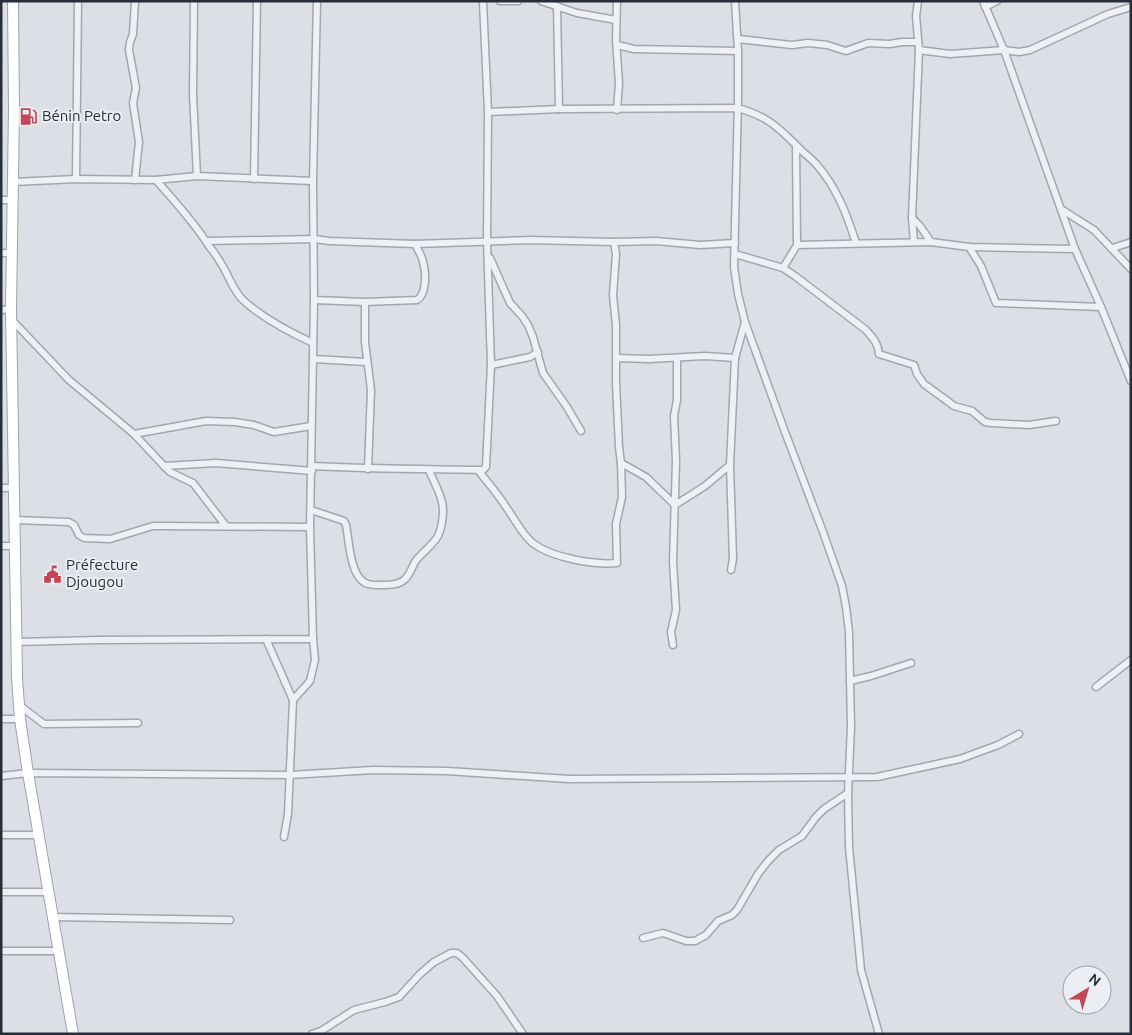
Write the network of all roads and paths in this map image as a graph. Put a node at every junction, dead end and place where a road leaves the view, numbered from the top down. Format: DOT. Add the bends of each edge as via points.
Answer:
graph roads {
  1 [pos="13,1"];
  2 [pos="78,1"];
  3 [pos="135,1"];
  4 [pos="194,1"];
  5 [pos="257,1"];
  6 [pos="317,1"];
  7 [pos="483,1"];
  8 [pos="500,1"];
  9 [pos="518,1"];
  10 [pos="541,1"];
  11 [pos="617,1"];
  12 [pos="735,1"];
  13 [pos="918,1"];
  14 [pos="997,1"];
  15 [pos="984,4"];
  16 [pos="557,6"];
  17 [pos="1131,7"];
  18 [pos="616,20"];
  19 [pos="738,39"];
  20 [pos="617,45"];
  21 [pos="918,46"];
  22 [pos="1004,50"];
  23 [pos="738,52"];
  24 [pos="738,108"];
  25 [pos="559,109"];
  26 [pos="617,110"];
  27 [pos="488,112"];
  28 [pos="796,146"];
  29 [pos="196,176"];
  30 [pos="76,179"];
  31 [pos="254,179"];
  32 [pos="135,180"];
  33 [pos="156,180"];
  34 [pos="313,181"];
  35 [pos="13,182"];
  36 [pos="7,200"];
  37 [pos="1061,209"];
  38 [pos="912,218"];
  39 [pos="315,239"];
  40 [pos="487,241"];
  41 [pos="207,242"];
  42 [pos="614,242"];
  43 [pos="914,242"];
  44 [pos="931,242"];
  45 [pos="1131,242"];
  46 [pos="735,243"];
  47 [pos="415,244"];
  48 [pos="856,244"];
  49 [pos="797,245"];
  50 [pos="969,248"];
  51 [pos="1113,248"];
  52 [pos="1075,249"];
  53 [pos="488,252"];
  54 [pos="1,253"];
  55 [pos="12,253"];
  56 [pos="735,254"];
  57 [pos="783,268"];
  58 [pos="1131,269"];
  59 [pos="314,300"];
  60 [pos="365,302"];
  61 [pos="1101,307"];
  62 [pos="6,309"];
  63 [pos="12,320"];
  64 [pos="745,322"];
  65 [pos="313,343"];
  66 [pos="538,352"];
  67 [pos="617,358"];
  68 [pos="677,358"];
  69 [pos="735,358"];
  70 [pos="313,359"];
  71 [pos="366,362"];
  72 [pos="490,365"];
  73 [pos="1131,381"];
  74 [pos="1056,421"];
  75 [pos="312,426"];
  76 [pos="581,431"];
  77 [pos="134,434"];
  78 [pos="621,463"];
  79 [pos="730,464"];
  80 [pos="164,466"];
  81 [pos="368,468"];
  82 [pos="312,469"];
  83 [pos="429,470"];
  84 [pos="478,470"];
  85 [pos="1,488"];
  86 [pos="13,488"];
  87 [pos="675,505"];
  88 [pos="311,510"];
  89 [pos="14,520"];
  90 [pos="226,526"];
  91 [pos="310,527"];
  92 [pos="1,546"];
  93 [pos="14,546"];
  94 [pos="731,570"];
  95 [pos="266,639"];
  96 [pos="313,639"];
  97 [pos="15,642"];
  98 [pos="673,645"];
  99 [pos="1131,660"];
  100 [pos="912,663"];
  101 [pos="850,680"];
  102 [pos="1096,687"];
  103 [pos="293,700"];
  104 [pos="19,706"];
  105 [pos="1,719"];
  106 [pos="20,719"];
  107 [pos="138,723"];
  108 [pos="1019,734"];
  109 [pos="28,773"];
  110 [pos="290,775"];
  111 [pos="1,776"];
  112 [pos="850,778"];
  113 [pos="848,793"];
  114 [pos="1,835"];
  115 [pos="38,835"];
  116 [pos="284,837"];
  117 [pos="1,892"];
  118 [pos="49,892"];
  119 [pos="53,917"];
  120 [pos="230,920"];
  121 [pos="643,938"];
  122 [pos="1,951"];
  123 [pos="59,951"];
  124 [pos="73,1034"];
  125 [pos="312,1034"];
  126 [pos="523,1034"];
  127 [pos="879,1034"];
  1 -- 35 [label="main road"];
  2 -- 30 [label="street"];
  3 -- 32 [label="street" via="129,50 136,88 134,103 138,142"];
  4 -- 29 [label="street"];
  5 -- 31 [label="street"];
  6 -- 34 [label="street"];
  7 -- 27 [label="street"];
  8 -- 9 [label="street"];
  10 -- 16 [label="street"];
  11 -- 18 [label="street"];
  12 -- 19 [label="street"];
  13 -- 21 [label="street"];
  14 -- 15 [label="street"];
  15 -- 22 [label="street"];
  16 -- 18 [label="street"];
  16 -- 25 [label="street"];
  17 -- 22 [label="street" via="1108,14 1030,50"];
  18 -- 20 [label="street"];
  19 -- 21 [label="street" via="792,45 808,42 846,51 868,43 902,42"];
  19 -- 23 [label="street"];
  20 -- 23 [label="street"];
  20 -- 26 [label="street"];
  21 -- 22 [label="street" via="950,54"];
  21 -- 38 [label="street"];
  22 -- 37 [label="street"];
  23 -- 24 [label="street"];
  24 -- 26 [label="street"];
  24 -- 28 [label="street" via="772,122"];
  24 -- 46 [label="street"];
  25 -- 26 [label="street"];
  25 -- 27 [label="street"];
  27 -- 40 [label="street"];
  28 -- 48 [label="street" via="828,179 847,214"];
  28 -- 49 [label="street"];
  29 -- 31 [label="street"];
  29 -- 33 [label="street"];
  30 -- 32 [label="street"];
  30 -- 35 [label="street"];
  31 -- 34 [label="street"];
  32 -- 33 [label="street"];
  33 -- 41 [label="street"];
  34 -- 39 [label="street"];
  35 -- 36 [label="main road"];
  36 -- 55 [label="main road"];
  37 -- 51 [label="street" via="1094,230"];
  37 -- 52 [label="street"];
  38 -- 43 [label="street"];
  38 -- 44 [label="street"];
  39 -- 41 [label="street"];
  39 -- 47 [label="street"];
  39 -- 59 [label="street"];
  40 -- 42 [label="street"];
  40 -- 47 [label="street"];
  40 -- 53 [label="street"];
  41 -- 65 [label="street" via="244,300 259,313"];
  42 -- 46 [label="street"];
  42 -- 67 [label="street"];
  43 -- 44 [label="street"];
  43 -- 48 [label="street"];
  44 -- 50 [label="street"];
  45 -- 51 [label="street"];
  46 -- 56 [label="street"];
  47 -- 60 [label="street" via="424,268 420,299"];
  48 -- 49 [label="street"];
  49 -- 57 [label="street"];
  50 -- 52 [label="street"];
  50 -- 61 [label="street" via="981,266 996,303"];
  51 -- 58 [label="street"];
  52 -- 61 [label="street"];
  53 -- 66 [label="street" via="510,303 528,325"];
  53 -- 72 [label="street"];
  54 -- 55 [label="street"];
  55 -- 62 [label="main road"];
  56 -- 57 [label="street"];
  56 -- 64 [label="street" via="734,267"];
  57 -- 74 [label="street" via="866,330 876,340 879,354 914,366 924,384 954,406 972,411 991,423 1029,425"];
  59 -- 60 [label="street"];
  59 -- 65 [label="street"];
  60 -- 71 [label="street"];
  61 -- 73 [label="street"];
  62 -- 63 [label="main road"];
  63 -- 77 [label="street" via="69,380"];
  63 -- 86 [label="main road"];
  64 -- 69 [label="street"];
  64 -- 101 [label="street" via="842,586 849,632"];
  65 -- 70 [label="street"];
  66 -- 72 [label="street" via="530,357"];
  66 -- 76 [label="street" via="542,373"];
  67 -- 68 [label="street"];
  67 -- 78 [label="street" via="616,399"];
  68 -- 69 [label="street"];
  68 -- 87 [label="street"];
  69 -- 79 [label="street"];
  70 -- 71 [label="street"];
  70 -- 75 [label="street"];
  71 -- 81 [label="street" via="371,390"];
  72 -- 84 [label="street" via="486,467"];
  75 -- 77 [label="street" via="274,432 254,425 206,421"];
  75 -- 82 [label="street"];
  77 -- 80 [label="street"];
  78 -- 84 [label="street" via="622,497 616,524 617,563 605,564 559,556 533,544"];
  78 -- 87 [label="street" via="646,477"];
  79 -- 87 [label="street" via="705,486"];
  79 -- 94 [label="street"];
  80 -- 82 [label="street" via="216,463"];
  80 -- 90 [label="street" via="193,483"];
  81 -- 82 [label="street"];
  81 -- 83 [label="street"];
  82 -- 88 [label="street"];
  83 -- 84 [label="street"];
  83 -- 88 [label="street" via="443,511 439,536 412,565 403,582 386,585 364,583 356,573 344,521"];
  85 -- 86 [label="street"];
  86 -- 89 [label="main road"];
  87 -- 98 [label="street"];
  88 -- 91 [label="street"];
  89 -- 90 [label="street" via="69,522 84,538 110,539 153,526"];
  89 -- 93 [label="main road"];
  90 -- 91 [label="street"];
  91 -- 96 [label="street"];
  92 -- 93 [label="street"];
  93 -- 97 [label="main road"];
  95 -- 96 [label="street"];
  95 -- 97 [label="street"];
  95 -- 103 [label="street"];
  96 -- 103 [label="street" via="315,660 310,681"];
  97 -- 104 [label="main road"];
  99 -- 102 [label="street"];
  100 -- 101 [label="street"];
  101 -- 112 [label="street"];
  103 -- 110 [label="street"];
  104 -- 106 [label="main road"];
  104 -- 107 [label="street" via="44,724"];
  105 -- 106 [label="street"];
  106 -- 109 [label="main road"];
  108 -- 112 [label="street" via="960,759 877,778"];
  109 -- 110 [label="street"];
  109 -- 111 [label="street"];
  109 -- 115 [label="main road"];
  110 -- 112 [label="street" via="373,770 569,779"];
  110 -- 116 [label="street"];
  112 -- 113 [label="street"];
  113 -- 121 [label="street" via="824,809 802,836 773,856 737,910 718,921 706,935 695,941 663,933"];
  113 -- 127 [label="street" via="858,952"];
  114 -- 115 [label="street"];
  115 -- 118 [label="main road"];
  117 -- 118 [label="street"];
  118 -- 119 [label="main road"];
  119 -- 120 [label="street"];
  119 -- 123 [label="main road"];
  122 -- 123 [label="street"];
  123 -- 124 [label="main road"];
  125 -- 126 [label="street" via="354,1010 399,997 434,962 451,953 463,958 497,996"];
}
